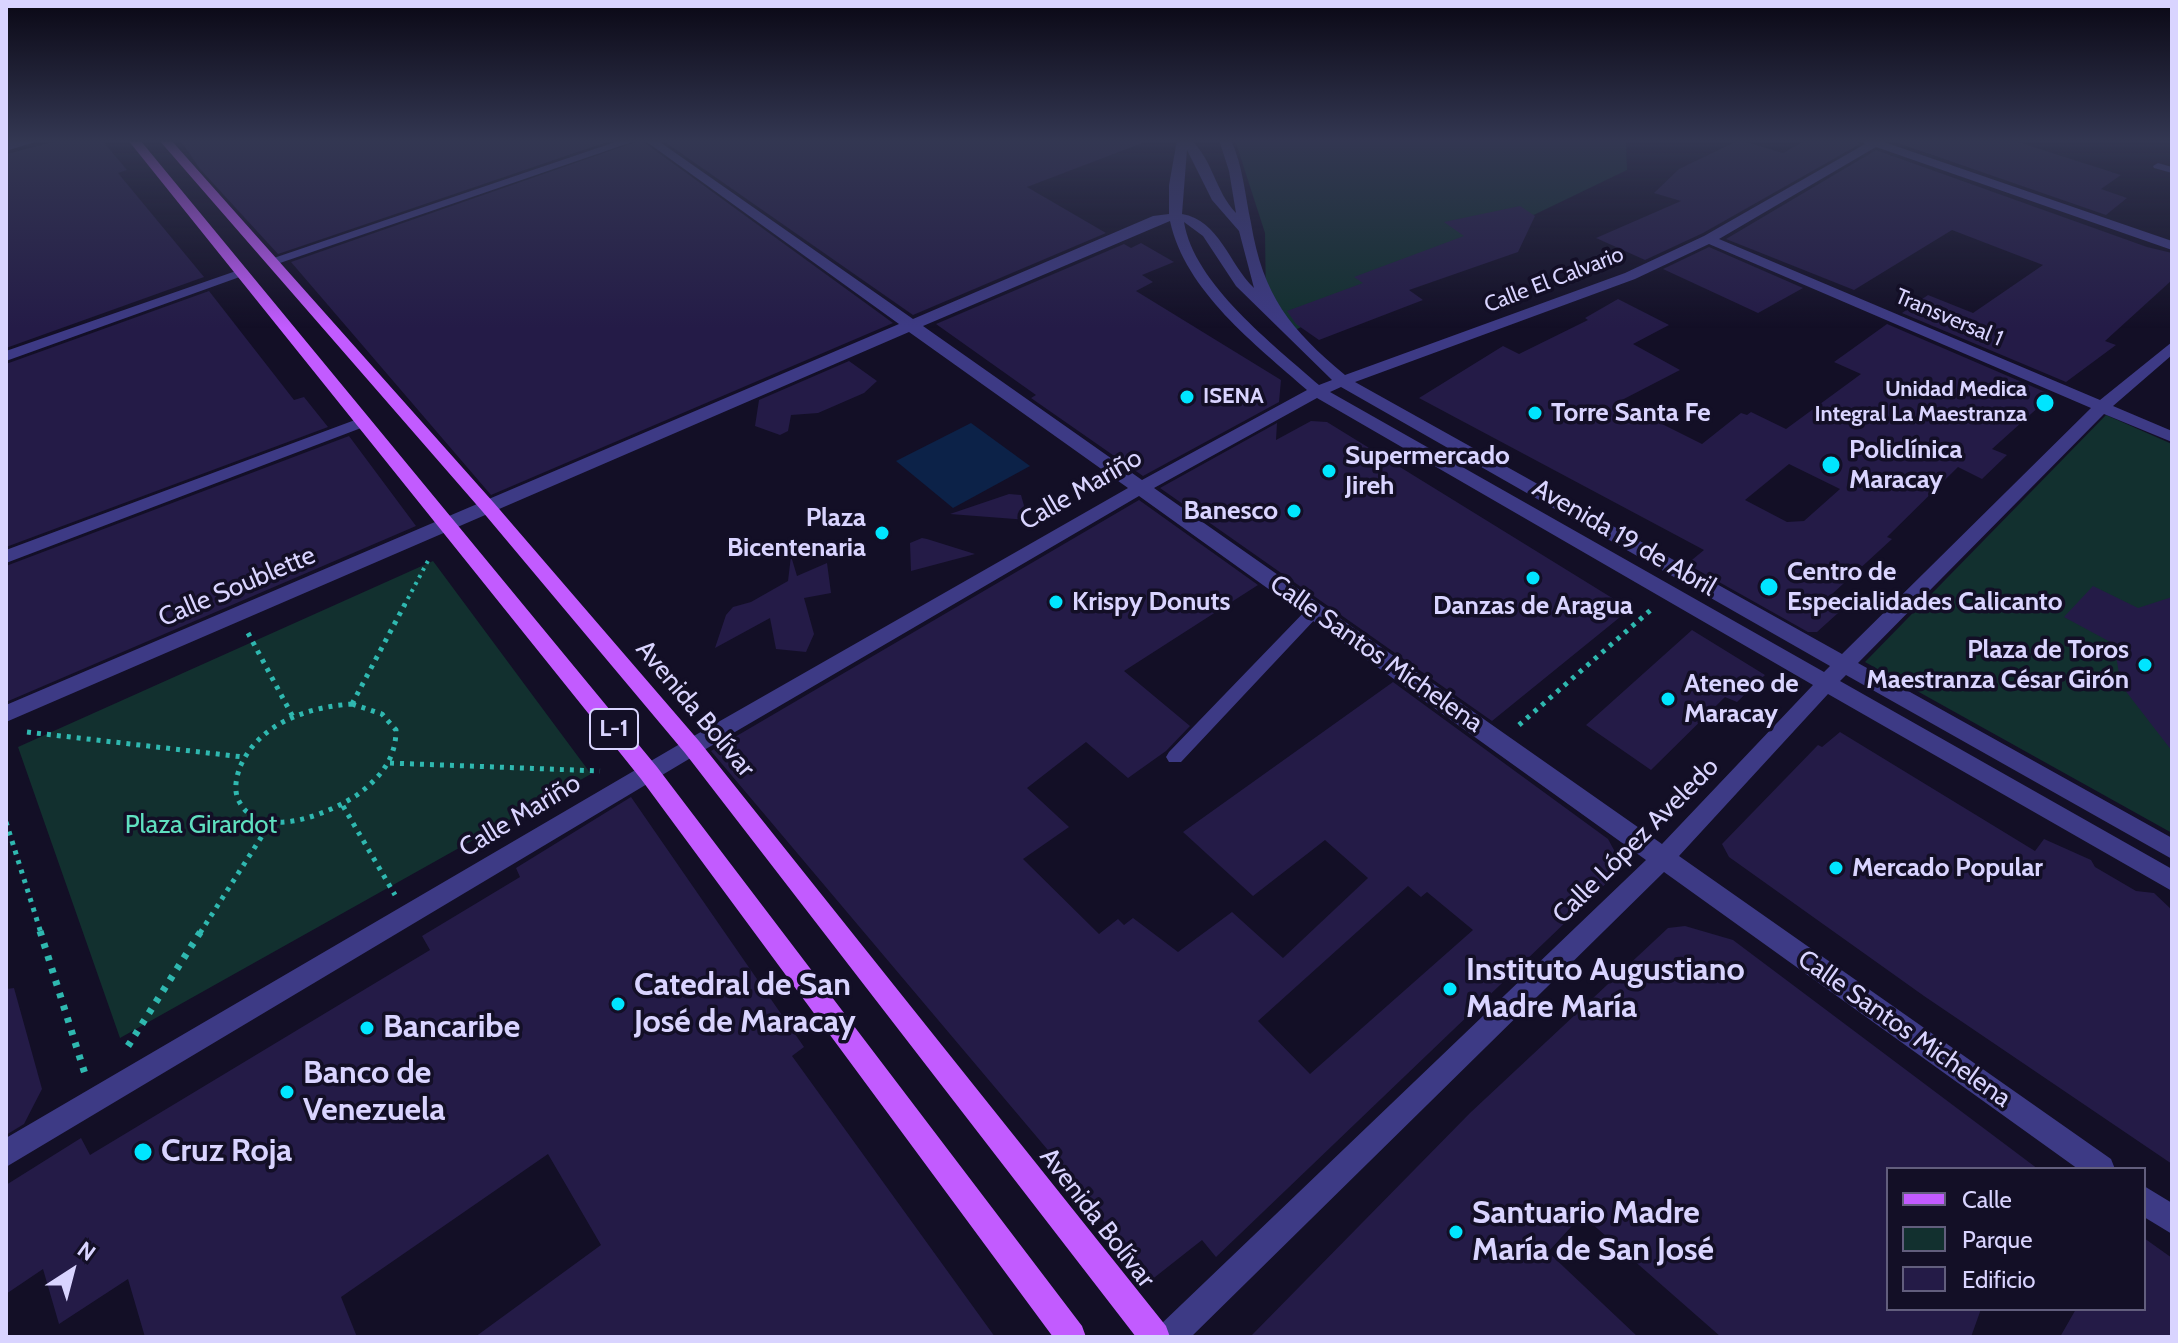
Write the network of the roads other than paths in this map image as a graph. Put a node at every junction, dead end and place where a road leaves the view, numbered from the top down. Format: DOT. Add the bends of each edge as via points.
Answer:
graph roads {
  1 [pos="184,203"];
  2 [pos="220,203"];
  3 [pos="446,203"];
  4 [pos="739,203"];
  5 [pos="1176,203"];
  6 [pos="1220,203"];
  7 [pos="1241,203"];
  8 [pos="1770,203"];
  9 [pos="2049,203"];
  10 [pos="1175,215"];
  11 [pos="1244,229"];
  12 [pos="1709,239"];
  13 [pos="2172,246"];
  14 [pos="272,261"];
  15 [pos="241,274"];
  16 [pos="1270,310"];
  17 [pos="912,325"];
  18 [pos="2172,347"];
  19 [pos="6,356"];
  20 [pos="1343,382"];
  21 [pos="1317,391"];
  22 [pos="2101,408"];
  23 [pos="363,422"];
  24 [pos="2172,437"];
  25 [pos="1141,488"];
  26 [pos="488,507"];
  27 [pos="447,525"];
  28 [pos="6,557"];
  29 [pos="1314,611"];
  30 [pos="1843,665"];
  31 [pos="1825,684"];
  32 [pos="6,714"];
  33 [pos="692,747"];
  34 [pos="1175,757"];
  35 [pos="649,773"];
  36 [pos="2172,849"];
  37 [pos="1663,858"];
  38 [pos="2172,881"];
  39 [pos="6,1153"];
  40 [pos="2098,1167"];
  41 [pos="2146,1201"];
  42 [pos="2172,1220"];
  43 [pos="1071,1337"];
  44 [pos="1155,1337"];
  45 [pos="1170,1337"];
  1 -- 15 [label="main road, L-1"];
  2 -- 14 [label="main road, Avenida Bolívar / L-1"];
  3 -- 14 [label="street"];
  4 -- 17 [label="street, Calle Santos Michelena"];
  5 -- 10 [label="street, Avenida 19 de Abril"];
  6 -- 11 [label="street"];
  7 -- 11 [label="street, Avenida 19 de Abril"];
  8 -- 12 [label="street, Calle El Calvario"];
  9 -- 13 [label="street"];
  10 -- 16 [label="street" via="1212,237 1239,280"];
  10 -- 17 [label="street, Calle Soublette"];
  10 -- 21 [label="street, Avenida 19 de Abril" via="1189,253 1215,292 1245,328"];
  11 -- 16 [label="street, Avenida 19 de Abril" via="1255,277"];
  12 -- 20 [label="street, Calle El Calvario" via="1630,276"];
  12 -- 22 [label="street, Transversal 1"];
  14 -- 26 [label="main road, Avenida Bolívar / L-1"];
  15 -- 19 [label="street"];
  15 -- 23 [label="main road, L-1"];
  16 -- 20 [label="street, Avenida 19 de Abril" via="1291,339"];
  17 -- 25 [label="street, Calle Santos Michelena"];
  17 -- 26 [label="street, Calle Soublette"];
  18 -- 22 [label="street, Calle López Aveledo"];
  20 -- 21 [label="street, Calle El Calvario"];
  20 -- 30 [label="street, Avenida 19 de Abril"];
  21 -- 25 [label="street, Calle Mariño"];
  21 -- 31 [label="street, Avenida 19 de Abril"];
  22 -- 24 [label="street, Transversal 1"];
  22 -- 30 [label="street, Calle López Aveledo"];
  23 -- 27 [label="main road, L-1"];
  23 -- 28 [label="street"];
  25 -- 29 [label="street, Calle Santos Michelena"];
  25 -- 33 [label="street, Calle Mariño"];
  26 -- 27 [label="street, Calle Soublette"];
  26 -- 33 [label="main road, Avenida Bolívar / L-1"];
  27 -- 32 [label="street, Calle Soublette"];
  27 -- 35 [label="main road, L-1"];
  29 -- 34 [label="lane"];
  29 -- 37 [label="street, Calle Santos Michelena"];
  30 -- 31 [label="street, Calle López Aveledo"];
  30 -- 36 [label="street, Avenida 19 de Abril"];
  31 -- 37 [label="street, Calle López Aveledo"];
  31 -- 38 [label="street, Avenida 19 de Abril"];
  33 -- 35 [label="street, Calle Mariño"];
  33 -- 44 [label="main road, Avenida Bolívar / L-1"];
  35 -- 39 [label="street, Calle Mariño"];
  35 -- 43 [label="main road, L-1"];
  37 -- 40 [label="street, Calle Santos Michelena"];
  37 -- 45 [label="street, Calle López Aveledo"];
  41 -- 42 [label="street"];
}
